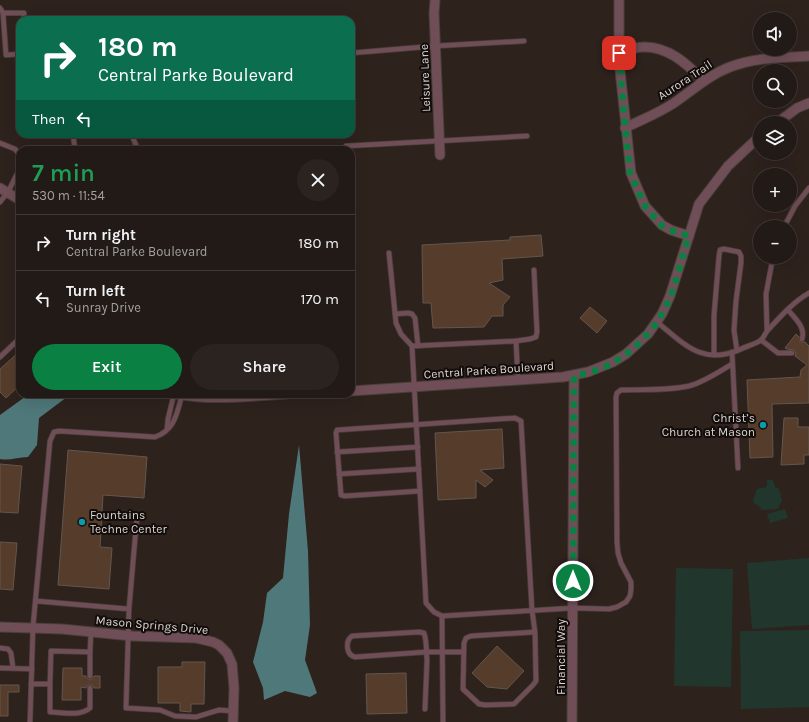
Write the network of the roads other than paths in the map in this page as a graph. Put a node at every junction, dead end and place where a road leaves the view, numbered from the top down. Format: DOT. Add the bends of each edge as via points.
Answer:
graph roads {
  1 [pos="435,0"];
  2 [pos="618,0"];
  3 [pos="0,8"];
  4 [pos="3,14"];
  5 [pos="24,16"];
  6 [pos="524,42"];
  7 [pos="435,46"];
  8 [pos="355,53"];
  9 [pos="619,53"];
  10 [pos="16,54"];
  11 [pos="809,56"];
  12 [pos="703,82"];
  13 [pos="809,103"];
  14 [pos="786,116"];
  15 [pos="625,128"];
  16 [pos="527,136"];
  17 [pos="439,140"];
  18 [pos="0,143"];
  19 [pos="753,143"];
  20 [pos="346,146"];
  21 [pos="16,149"];
  22 [pos="440,155"];
  23 [pos="16,174"];
  24 [pos="809,188"];
  25 [pos="4,190"];
  26 [pos="16,198"];
  27 [pos="0,202"];
  28 [pos="788,220"];
  29 [pos="689,236"];
  30 [pos="389,253"];
  31 [pos="772,264"];
  32 [pos="534,270"];
  33 [pos="809,293"];
  34 [pos="788,310"];
  35 [pos="395,314"];
  36 [pos="657,322"];
  37 [pos="767,331"];
  38 [pos="802,339"];
  39 [pos="761,340"];
  40 [pos="516,341"];
  41 [pos="16,342"];
  42 [pos="412,346"];
  43 [pos="418,346"];
  44 [pos="737,351"];
  45 [pos="732,352"];
  46 [pos="792,353"];
  47 [pos="714,355"];
  48 [pos="0,357"];
  49 [pos="732,364"];
  50 [pos="574,376"];
  51 [pos="518,380"];
  52 [pos="414,387"];
  53 [pos="355,390"];
  54 [pos="176,398"];
  55 [pos="178,398"];
  56 [pos="417,425"];
  57 [pos="167,430"];
  58 [pos="418,447"];
  59 [pos="337,452"];
  60 [pos="738,468"];
  61 [pos="419,470"];
  62 [pos="339,474"];
  63 [pos="420,491"];
  64 [pos="137,516"];
  65 [pos="36,601"];
  66 [pos="573,608"];
  67 [pos="129,609"];
  68 [pos="532,610"];
  69 [pos="442,616"];
  70 [pos="0,627"];
  71 [pos="33,628"];
  72 [pos="91,632"];
  73 [pos="535,632"];
  74 [pos="128,636"];
  75 [pos="0,648"];
  76 [pos="90,652"];
  77 [pos="426,652"];
  78 [pos="442,652"];
  79 [pos="464,652"];
  80 [pos="0,668"];
  81 [pos="13,668"];
  82 [pos="32,669"];
  83 [pos="90,676"];
  84 [pos="31,684"];
  85 [pos="50,684"];
  86 [pos="90,688"];
  87 [pos="426,709"];
  88 [pos="234,711"];
  89 [pos="30,722"];
  90 [pos="233,722"];
  91 [pos="443,722"];
  92 [pos="572,722"];
  1 -- 7 [label="street, Leisure Lane"];
  2 -- 9 [label="street"];
  3 -- 4 [label="lane"];
  4 -- 5 [label="lane" via="24,13"];
  4 -- 10 [label="lane" via="6,55"];
  6 -- 7 [label="lane"];
  7 -- 8 [label="lane"];
  7 -- 17 [label="street, Leisure Lane"];
  9 -- 12 [label="street" via="642,47 657,48 671,53 694,71"];
  9 -- 15 [label="street"];
  11 -- 12 [label="street, Aurora Trail" via="748,62 718,72"];
  12 -- 15 [label="street, Aurora Trail" via="673,104"];
  13 -- 14 [label="street"];
  15 -- 29 [label="street" via="630,173 645,206 662,226"];
  16 -- 17 [label="lane"];
  17 -- 20 [label="lane"];
  17 -- 22 [label="street, Leisure Lane"];
  18 -- 21 [label="lane"];
  19 -- 29 [label="street, Central Parke Boulevard" via="728,166 700,204"];
  23 -- 25 [label="lane"];
  24 -- 28 [label="lane"];
  25 -- 26 [label="street"];
  25 -- 27 [label="lane"];
  29 -- 36 [label="street, Central Parke Boulevard" via="670,296"];
  30 -- 35 [label="lane"];
  31 -- 37 [label="lane" via="766,294"];
  32 -- 40 [label="lane" via="536,336"];
  33 -- 34 [label="lane"];
  34 -- 37 [label="lane"];
  34 -- 38 [label="lane" via="802,327"];
  35 -- 42 [label="lane" via="401,334"];
  35 -- 43 [label="lane" via="408,313 415,318"];
  36 -- 47 [label="lane" via="695,351"];
  36 -- 50 [label="street, Central Parke Boulevard" via="626,354 599,369"];
  37 -- 39 [label="lane"];
  39 -- 44 [label="lane"];
  39 -- 46 [label="lane" via="778,353"];
  40 -- 43 [label="lane"];
  40 -- 51 [label="lane"];
  41 -- 48 [label="lane"];
  42 -- 43 [label="lane"];
  42 -- 52 [label="lane"];
  44 -- 45 [label="lane"];
  44 -- 47 [label="lane" via="734,330 741,256 739,252 724,249 720,250 719,256 714,315"];
  45 -- 47 [label="lane"];
  45 -- 49 [label="lane"];
  49 -- 60 [label="lane"];
  49 -- 66 [label="lane" via="706,380 690,386 674,389 621,390 618,393 617,542 621,563 631,582 630,596 626,602 609,609"];
  50 -- 51 [label="street, Central Parke Boulevard"];
  50 -- 66 [label="street, Financial Way"];
  51 -- 52 [label="street, Central Parke Boulevard"];
  52 -- 53 [label="street, Central Parke Boulevard"];
  52 -- 56 [label="lane"];
  54 -- 57 [label="lane" via="168,419"];
  55 -- 57 [label="lane" via="175,421"];
  56 -- 58 [label="lane"];
  56 -- 59 [label="lane" via="337,430"];
  56 -- 68 [label="lane" via="515,418 521,421"];
  57 -- 65 [label="lane" via="161,435 147,437 54,432 50,441"];
  58 -- 59 [label="lane"];
  58 -- 61 [label="lane"];
  59 -- 62 [label="lane"];
  61 -- 62 [label="lane"];
  61 -- 63 [label="lane"];
  62 -- 63 [label="lane" via="341,495 345,496"];
  63 -- 69 [label="lane" via="426,603"];
  64 -- 67 [label="lane"];
  65 -- 67 [label="lane"];
  65 -- 71 [label="lane"];
  66 -- 68 [label="lane"];
  66 -- 92 [label="street, Financial Way"];
  67 -- 74 [label="lane"];
  68 -- 69 [label="lane"];
  68 -- 73 [label="lane"];
  69 -- 78 [label="lane"];
  70 -- 71 [label="street, Mason Springs Drive"];
  71 -- 72 [label="street, Mason Springs Drive"];
  71 -- 82 [label="lane"];
  72 -- 74 [label="street, Mason Springs Drive"];
  72 -- 76 [label="lane"];
  73 -- 79 [label="lane" via="471,636 466,638"];
  73 -- 79 [label="lane" via="536,681 514,704 479,704 464,689"];
  74 -- 88 [label="street, Mason Springs Drive" via="196,638 219,645 227,653 232,664"];
  74 -- 88 [label="lane" via="126,708 160,710 174,716 196,717 219,710"];
  75 -- 81 [label="lane" via="8,649 11,653"];
  76 -- 83 [label="lane"];
  76 -- 85 [label="lane" via="51,652"];
  77 -- 77 [label="lane" via="355,657 349,653 347,642 352,636 420,632 424,633"];
  77 -- 78 [label="lane"];
  77 -- 87 [label="lane"];
  78 -- 79 [label="lane"];
  78 -- 91 [label="lane"];
  80 -- 81 [label="lane"];
  81 -- 82 [label="lane"];
  82 -- 84 [label="lane"];
  84 -- 85 [label="lane"];
  84 -- 89 [label="lane"];
  85 -- 86 [label="lane" via="50,712 86,711 90,708"];
  88 -- 90 [label="street, Mason Springs Drive"];
}
